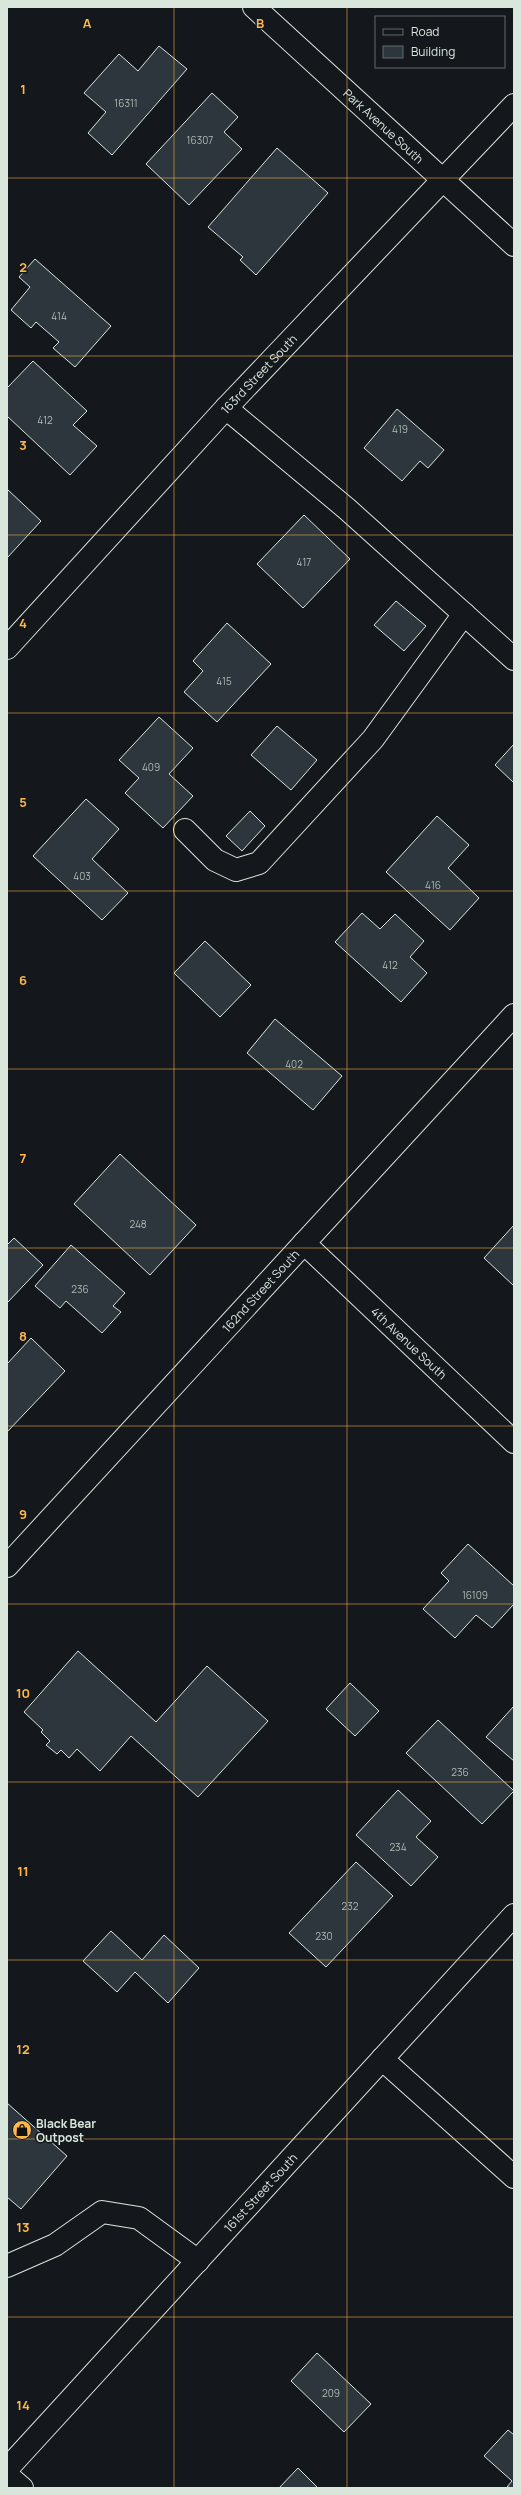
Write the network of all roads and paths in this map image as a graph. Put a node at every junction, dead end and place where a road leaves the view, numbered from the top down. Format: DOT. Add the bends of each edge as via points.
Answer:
graph roads {
  1 [pos="254,7"];
  2 [pos="514,105"];
  3 [pos="442,180"];
  4 [pos="514,245"];
  5 [pos="226,408"];
  6 [pos="464,614"];
  7 [pos="7,648"];
  8 [pos="514,659"];
  9 [pos="185,830"];
  10 [pos="514,1015"];
  11 [pos="304,1243"];
  12 [pos="514,1442"];
  13 [pos="7,1566"];
  14 [pos="514,1915"];
  15 [pos="382,2059"];
  16 [pos="514,2177"];
  17 [pos="198,2261"];
  18 [pos="7,2266"];
  19 [pos="7,2469"];
  20 [pos="7,2475"];
  21 [pos="22,2488"];
  1 -- 3 [label="street, Park Avenue South"];
  2 -- 3 [label="street, 163rd Street South"];
  3 -- 4 [label="street, Park Avenue South"];
  3 -- 5 [label="street, 163rd Street South"];
  5 -- 6 [label="street" via="347,509"];
  5 -- 7 [label="street, 163rd Street South"];
  6 -- 8 [label="street"];
  6 -- 9 [label="street" via="373,739 258,864 236,870 216,860"];
  10 -- 11 [label="street, 162nd Street South"];
  11 -- 12 [label="street, 4th Avenue South"];
  11 -- 13 [label="street, 162nd Street South"];
  14 -- 15 [label="street, 161st Street South"];
  15 -- 16 [label="street"];
  15 -- 17 [label="street, 161st Street South"];
  17 -- 18 [label="street" via="139,2218 102,2212 55,2245"];
  17 -- 19 [label="street, 161st Street South"];
  20 -- 21 [label="street"];
}
